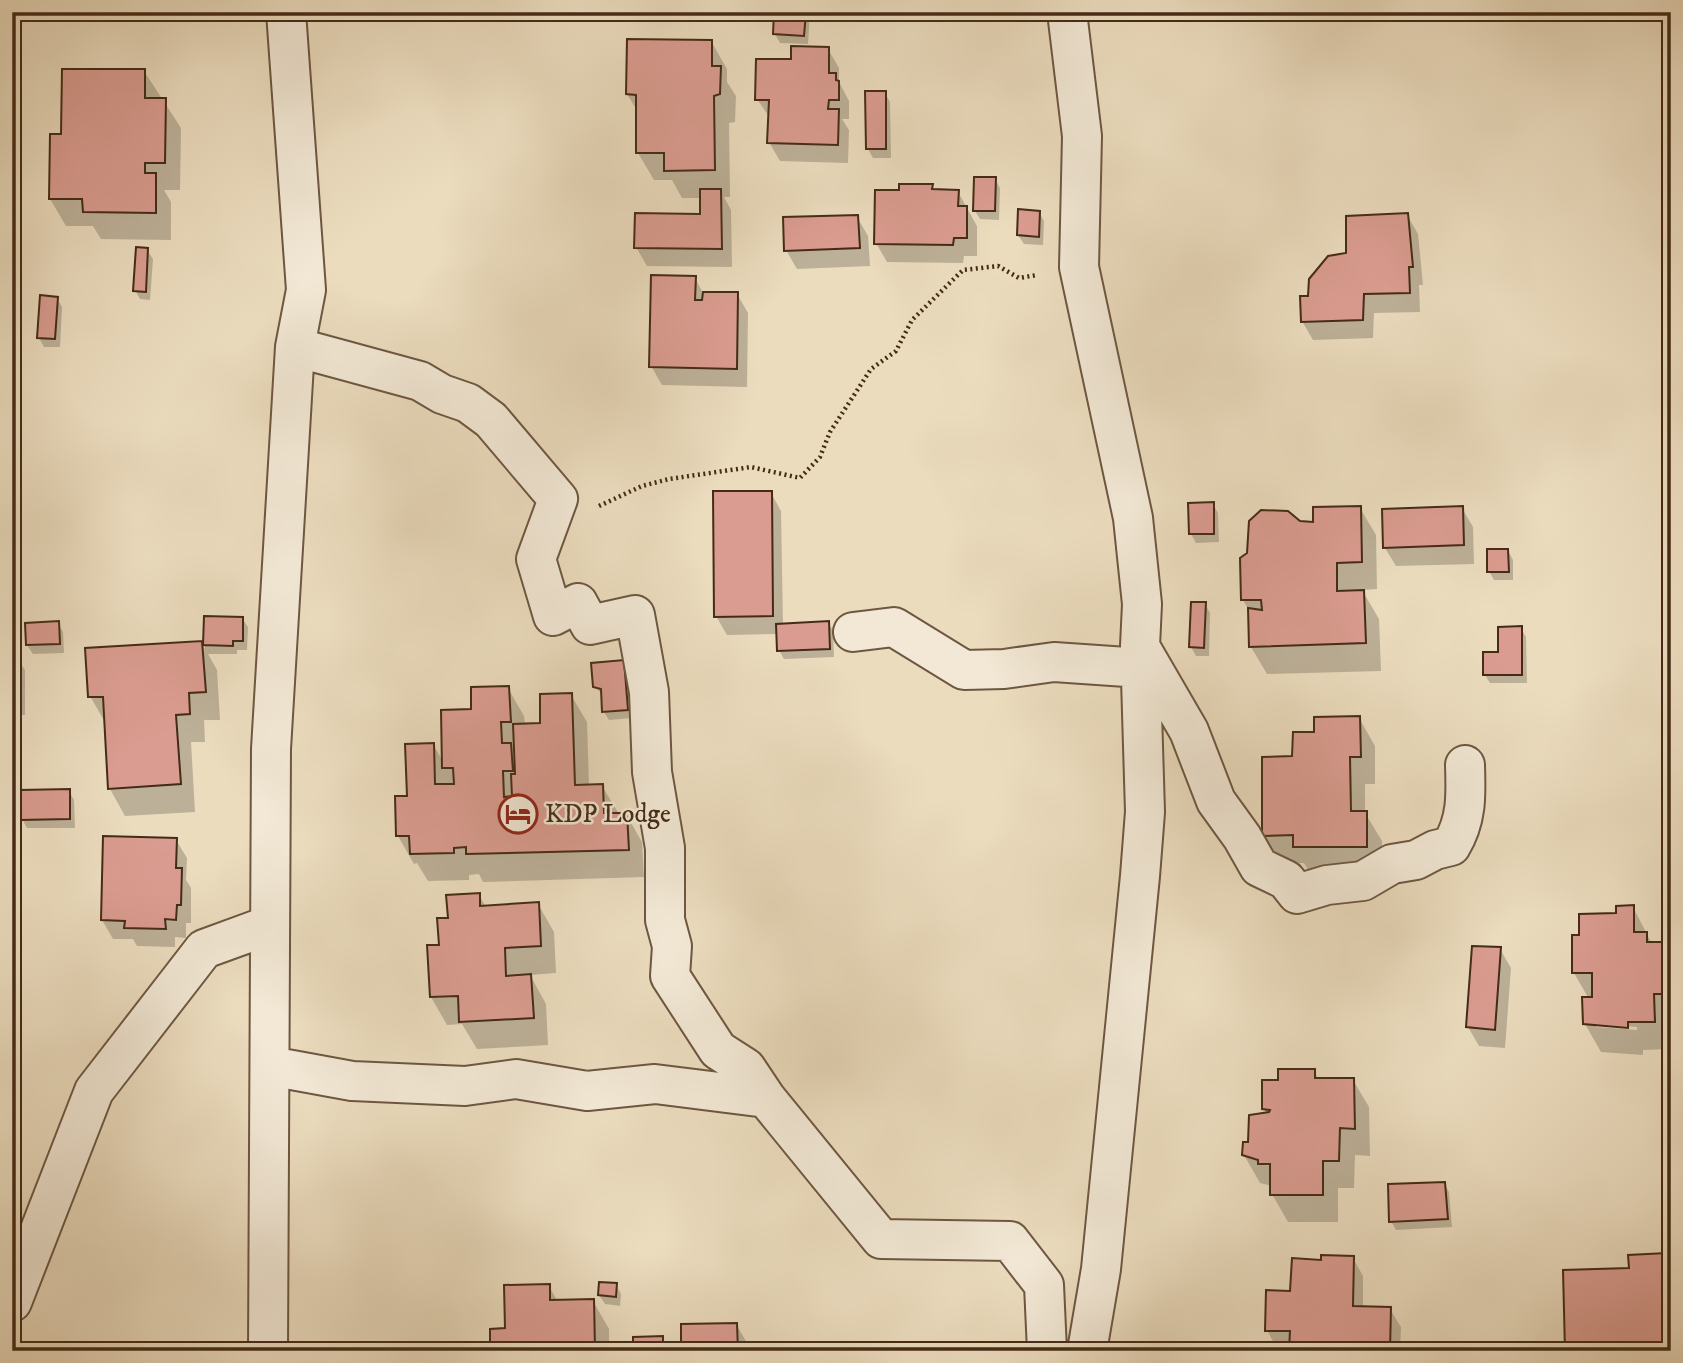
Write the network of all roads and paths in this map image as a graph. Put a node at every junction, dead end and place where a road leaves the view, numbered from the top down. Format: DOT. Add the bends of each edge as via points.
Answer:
graph roads {
  1 [pos="286,12"];
  2 [pos="1067,12"];
  3 [pos="1079,267"];
  4 [pos="295,347"];
  5 [pos="558,499"];
  6 [pos="853,632"];
  7 [pos="1140,657"];
  8 [pos="1465,765"];
  9 [pos="270,925"];
  10 [pos="270,1066"];
  11 [pos="766,1098"];
  12 [pos="12,1301"];
  13 [pos="268,1351"];
  14 [pos="1047,1351"];
  15 [pos="1087,1351"];
  1 -- 4 [label="street" via="306,290"];
  2 -- 3 [label="street" via="1082,136"];
  3 -- 5 [label="path" via="1020,278 998,266 963,270 912,320 896,351 872,369 830,432 820,457 800,478 751,467 642,486 595,508"];
  3 -- 7 [label="street" via="1133,518 1142,604"];
  4 -- 5 [label="street" via="420,381 468,403 491,420"];
  4 -- 9 [label="street" via="271,749"];
  5 -- 11 [label="street" via="536,559 553,616 578,603 590,625 635,615 649,692 652,772 665,848 670,976 718,1050 746,1068"];
  6 -- 7 [label="street" via="894,628 964,670"];
  7 -- 8 [label="street" via="1189,731 1216,801 1258,867 1286,880 1297,894 1363,881 1392,864 1451,846 1462,828"];
  7 -- 15 [label="street" via="1144,812 1140,876 1101,1269"];
  9 -- 10 [label="street"];
  9 -- 12 [label="street" via="204,949 94,1091"];
  10 -- 11 [label="street" via="365,1082 465,1086 516,1079 587,1091 655,1084"];
  10 -- 13 [label="street"];
  11 -- 14 [label="street" via="881,1239 1010,1241 1044,1284"];
}
